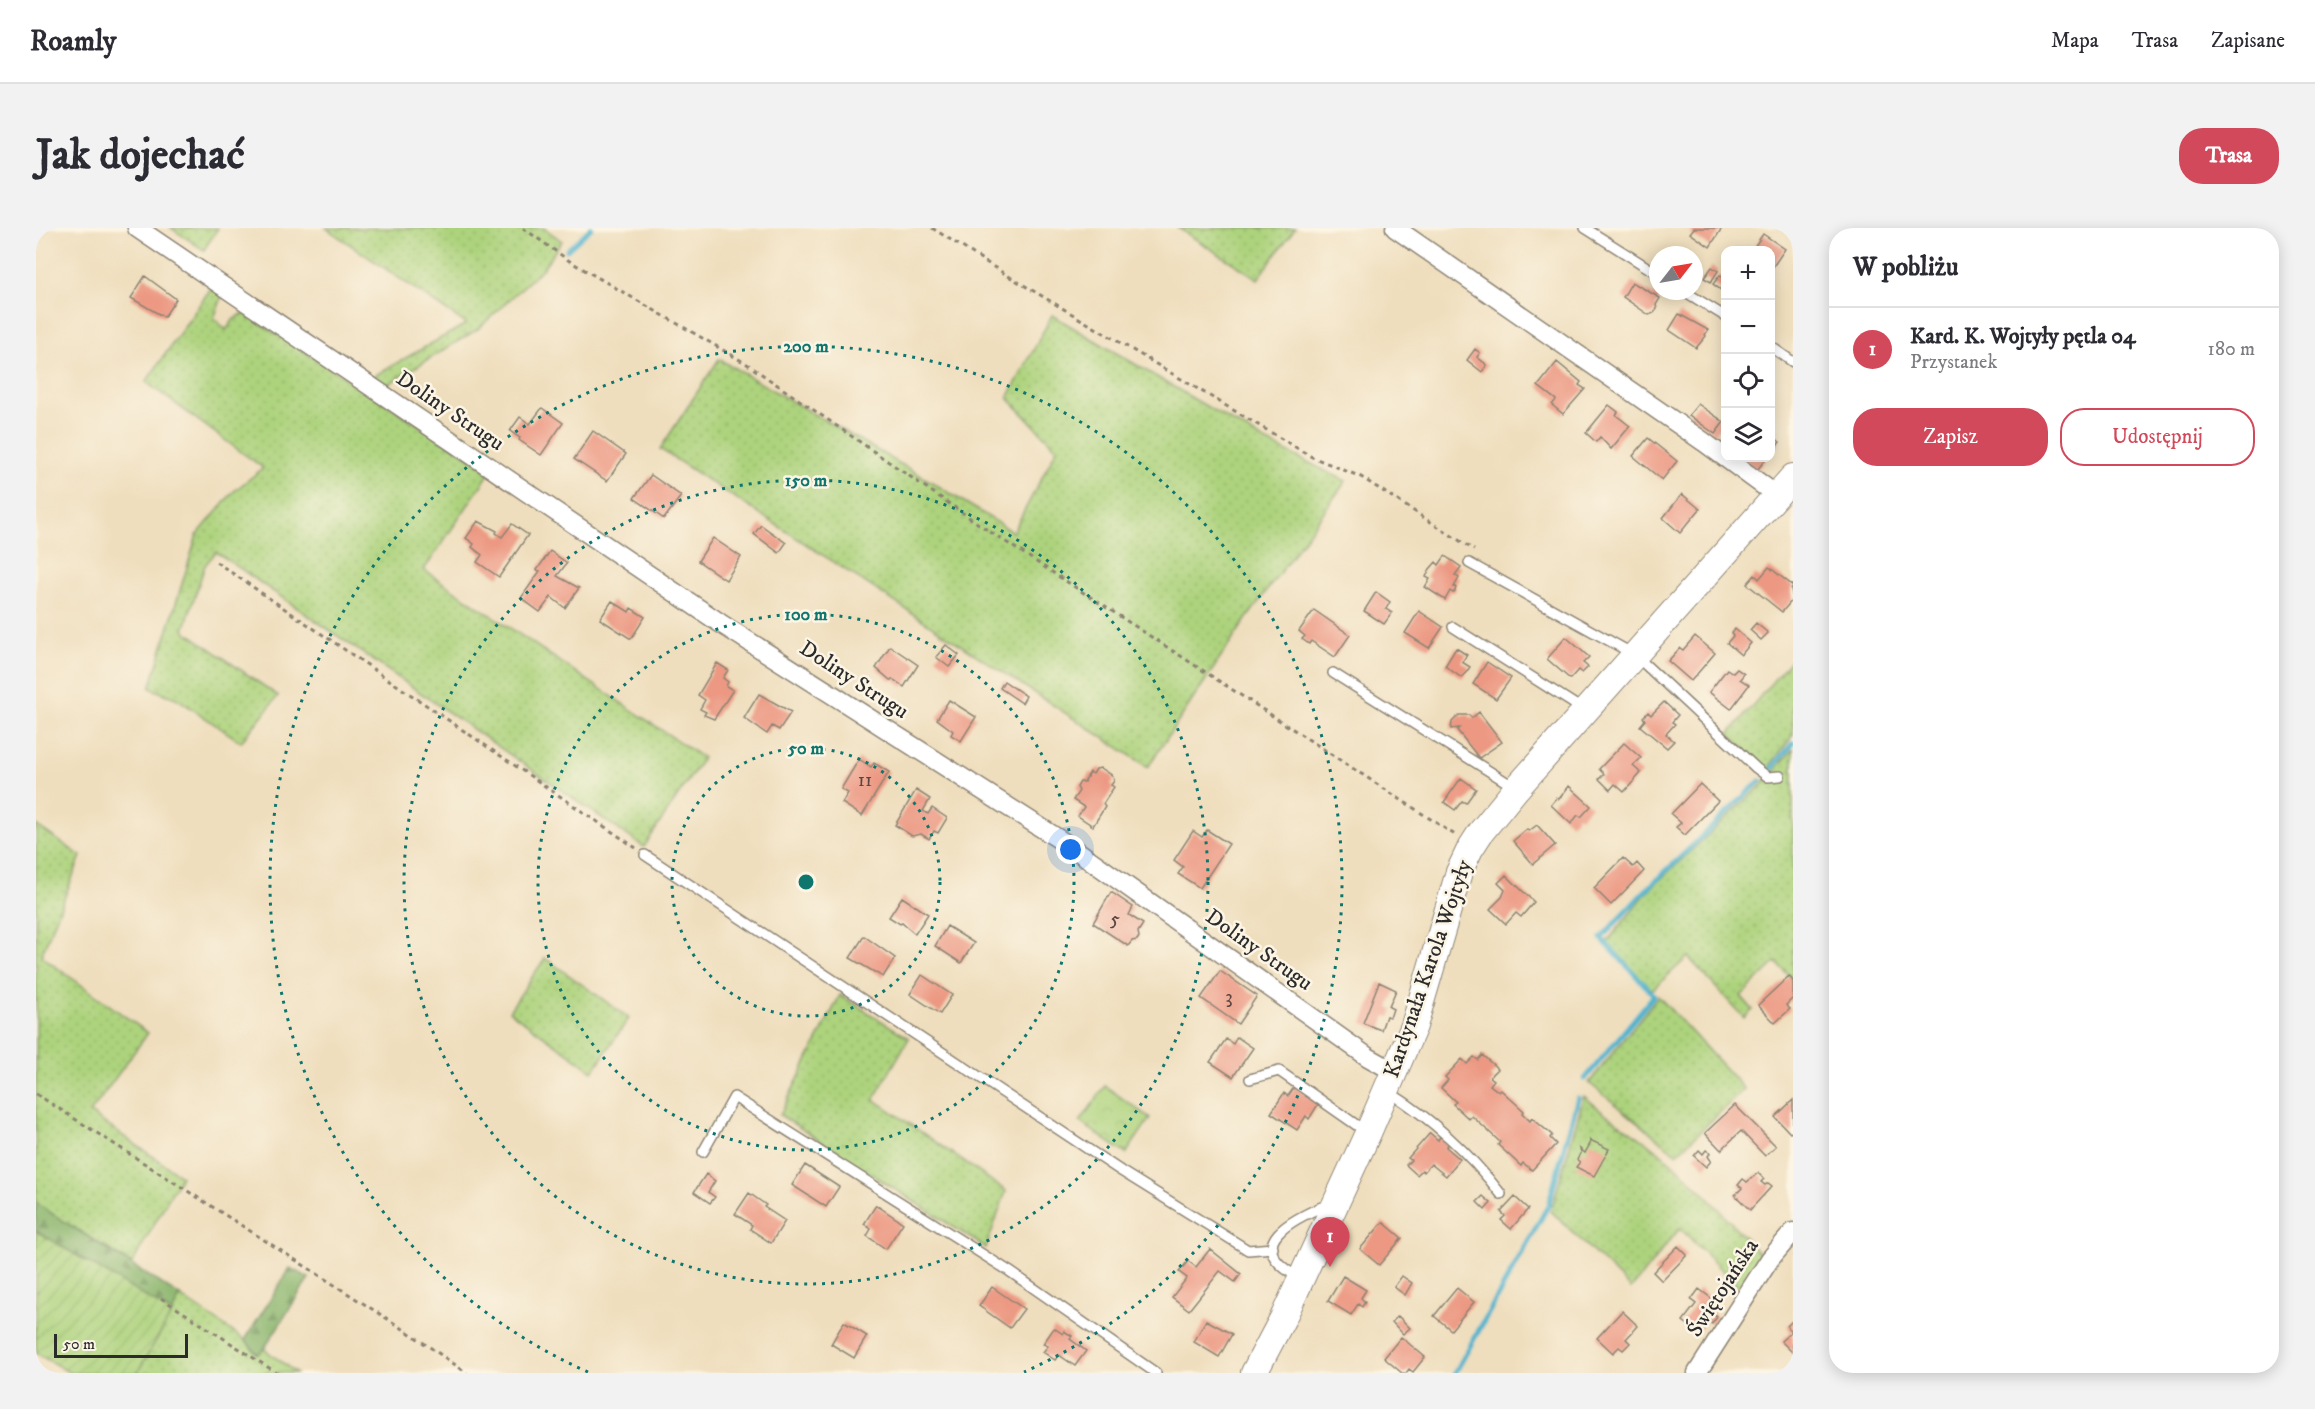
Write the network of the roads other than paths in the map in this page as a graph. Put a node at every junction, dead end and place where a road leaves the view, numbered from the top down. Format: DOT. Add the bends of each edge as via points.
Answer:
graph roads {
  1 [pos="137,228"];
  2 [pos="1395,228"];
  3 [pos="1585,228"];
  4 [pos="1649,268"];
  5 [pos="1698,300"];
  6 [pos="1721,314"];
  7 [pos="1775,349"];
  8 [pos="1793,362"];
  9 [pos="1784,486"];
  10 [pos="1469,563"];
  11 [pos="1453,627"];
  12 [pos="1635,655"];
  13 [pos="1333,673"];
  14 [pos="1585,711"];
  15 [pos="1780,776"];
  16 [pos="1516,789"];
  17 [pos="645,855"];
  18 [pos="1250,1079"];
  19 [pos="1391,1082"];
  20 [pos="1368,1133"];
  21 [pos="704,1152"];
  22 [pos="1501,1194"];
  23 [pos="1336,1201"];
  24 [pos="1793,1232"];
  25 [pos="1273,1248"];
  26 [pos="1300,1278"];
  27 [pos="1699,1372"];
  28 [pos="1156,1373"];
  29 [pos="1254,1373"];
  1 -- 19 [label="street, Doliny Strugu" via="720,623 1076,850 1368,1057"];
  2 -- 9 [label="street" via="1694,435"];
  3 -- 4 [label="lane"];
  5 -- 6 [label="lane"];
  7 -- 8 [label="lane"];
  9 -- 12 [label="street, Kardynała Karola Wojtyły"];
  10 -- 12 [label="lane"];
  11 -- 14 [label="lane"];
  12 -- 14 [label="street, Kardynała Karola Wojtyły"];
  12 -- 15 [label="lane" via="1756,768 1768,777"];
  13 -- 16 [label="lane"];
  14 -- 16 [label="street, Kardynała Karola Wojtyły"];
  16 -- 19 [label="street, Kardynała Karola Wojtyły" via="1472,846 1459,872 1414,1026"];
  17 -- 25 [label="lane" via="1120,1171 1248,1250"];
  18 -- 20 [label="lane" via="1279,1071"];
  19 -- 20 [label="street, Kardynała Karola Wojtyły"];
  19 -- 22 [label="lane" via="1479,1166"];
  20 -- 23 [label="street, Kardynała Karola Wojtyły"];
  21 -- 28 [label="lane" via="734,1097 1009,1271"];
  23 -- 25 [label="lane" via="1301,1215 1284,1227"];
  23 -- 26 [label="street, Kardynała Karola Wojtyły"];
  24 -- 27 [label="street, Świętojańska" via="1770,1258"];
  25 -- 26 [label="lane" via="1276,1262"];
  26 -- 29 [label="street, Kardynała Karola Wojtyły"];
}
